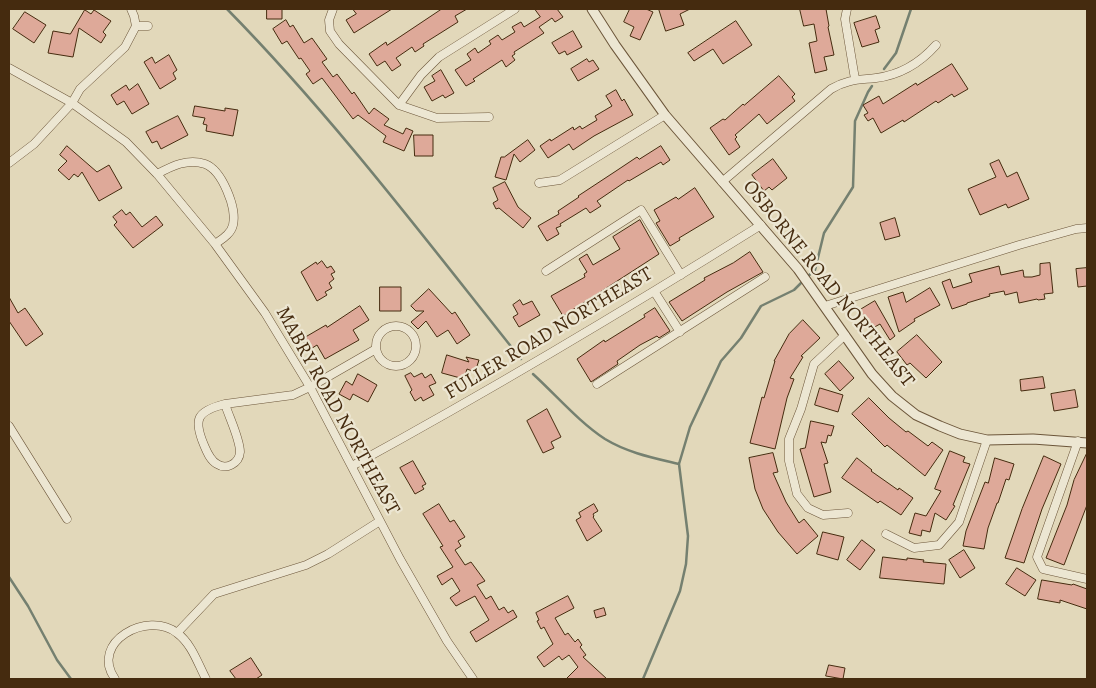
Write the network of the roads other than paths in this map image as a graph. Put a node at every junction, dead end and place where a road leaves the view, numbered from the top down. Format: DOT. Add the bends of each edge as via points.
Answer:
graph roads {
  1 [pos="131,9"];
  2 [pos="333,9"];
  3 [pos="515,9"];
  4 [pos="592,9"];
  5 [pos="847,9"];
  6 [pos="136,26"];
  7 [pos="148,26"];
  8 [pos="936,45"];
  9 [pos="9,68"];
  10 [pos="855,79"];
  11 [pos="72,103"];
  12 [pos="399,105"];
  13 [pos="665,115"];
  14 [pos="489,118"];
  15 [pos="9,163"];
  16 [pos="157,174"];
  17 [pos="722,182"];
  18 [pos="539,183"];
  19 [pos="761,225"];
  20 [pos="1087,228"];
  21 [pos="215,244"];
  22 [pos="546,270"];
  23 [pos="680,275"];
  24 [pos="765,277"];
  25 [pos="654,291"];
  26 [pos="825,306"];
  27 [pos="680,332"];
  28 [pos="845,335"];
  29 [pos="376,349"];
  30 [pos="597,384"];
  31 [pos="310,387"];
  32 [pos="225,404"];
  33 [pos="9,426"];
  34 [pos="987,440"];
  35 [pos="1083,442"];
  36 [pos="352,466"];
  37 [pos="848,513"];
  38 [pos="66,519"];
  39 [pos="380,521"];
  40 [pos="886,534"];
  41 [pos="1087,579"];
  42 [pos="177,632"];
  43 [pos="115,679"];
  44 [pos="206,679"];
  45 [pos="473,679"];
  1 -- 6 [label="street"];
  2 -- 12 [label="street" via="330,31"];
  3 -- 12 [label="street" via="439,57"];
  4 -- 13 [label="street, OSBORNE ROAD NORTHEAST"];
  5 -- 10 [label="street" via="845,19"];
  6 -- 7 [label="street"];
  6 -- 11 [label="street" via="125,48 80,89"];
  8 -- 10 [label="street" via="926,57 897,73"];
  9 -- 11 [label="street, MABRY ROAD NORTHEAST"];
  10 -- 17 [label="street" via="831,89"];
  11 -- 15 [label="street" via="34,144"];
  11 -- 16 [label="street, MABRY ROAD NORTHEAST" via="126,142"];
  12 -- 14 [label="street" via="437,118"];
  13 -- 17 [label="street, OSBORNE ROAD NORTHEAST"];
  13 -- 18 [label="street" via="560,180"];
  16 -- 21 [label="street, MABRY ROAD NORTHEAST"];
  16 -- 21 [label="street" via="186,162 204,163 220,176 234,216 233,226"];
  17 -- 19 [label="street, OSBORNE ROAD NORTHEAST"];
  19 -- 23 [label="street, FULLER ROAD NORTHEAST"];
  19 -- 26 [label="street, OSBORNE ROAD NORTHEAST"];
  20 -- 26 [label="street" via="1019,245"];
  21 -- 31 [label="street, MABRY ROAD NORTHEAST" via="266,313"];
  22 -- 23 [label="street" via="641,210"];
  23 -- 25 [label="street, FULLER ROAD NORTHEAST"];
  24 -- 27 [label="street"];
  25 -- 27 [label="street"];
  25 -- 36 [label="street, FULLER ROAD NORTHEAST" via="479,396"];
  26 -- 28 [label="street, OSBORNE ROAD NORTHEAST"];
  27 -- 30 [label="street"];
  28 -- 34 [label="street, OSBORNE ROAD NORTHEAST" via="872,374 916,415 953,431"];
  28 -- 37 [label="street" via="814,364 790,439 789,461 797,494 808,508 823,515"];
  29 -- 29 [label="street" via="375,343 381,331 394,326 409,332 416,348 410,360 397,366 387,364"];
  29 -- 31 [label="street"];
  31 -- 32 [label="street" via="293,395"];
  31 -- 36 [label="street, MABRY ROAD NORTHEAST"];
  32 -- 32 [label="street" via="204,412 198,421 198,430 210,458 224,467 232,466 240,453"];
  33 -- 38 [label="street"];
  34 -- 35 [label="street, OSBORNE ROAD NORTHEAST"];
  34 -- 40 [label="street" via="959,522 939,545 914,548"];
  35 -- 41 [label="street" via="1066,476 1037,557 1043,569"];
  36 -- 39 [label="street, MABRY ROAD NORTHEAST"];
  39 -- 42 [label="street" via="306,565 214,594"];
  39 -- 45 [label="street, MABRY ROAD NORTHEAST" via="446,641"];
  42 -- 43 [label="street" via="163,626 148,625 118,639 108,656"];
  42 -- 44 [label="street" via="189,646"];
}
